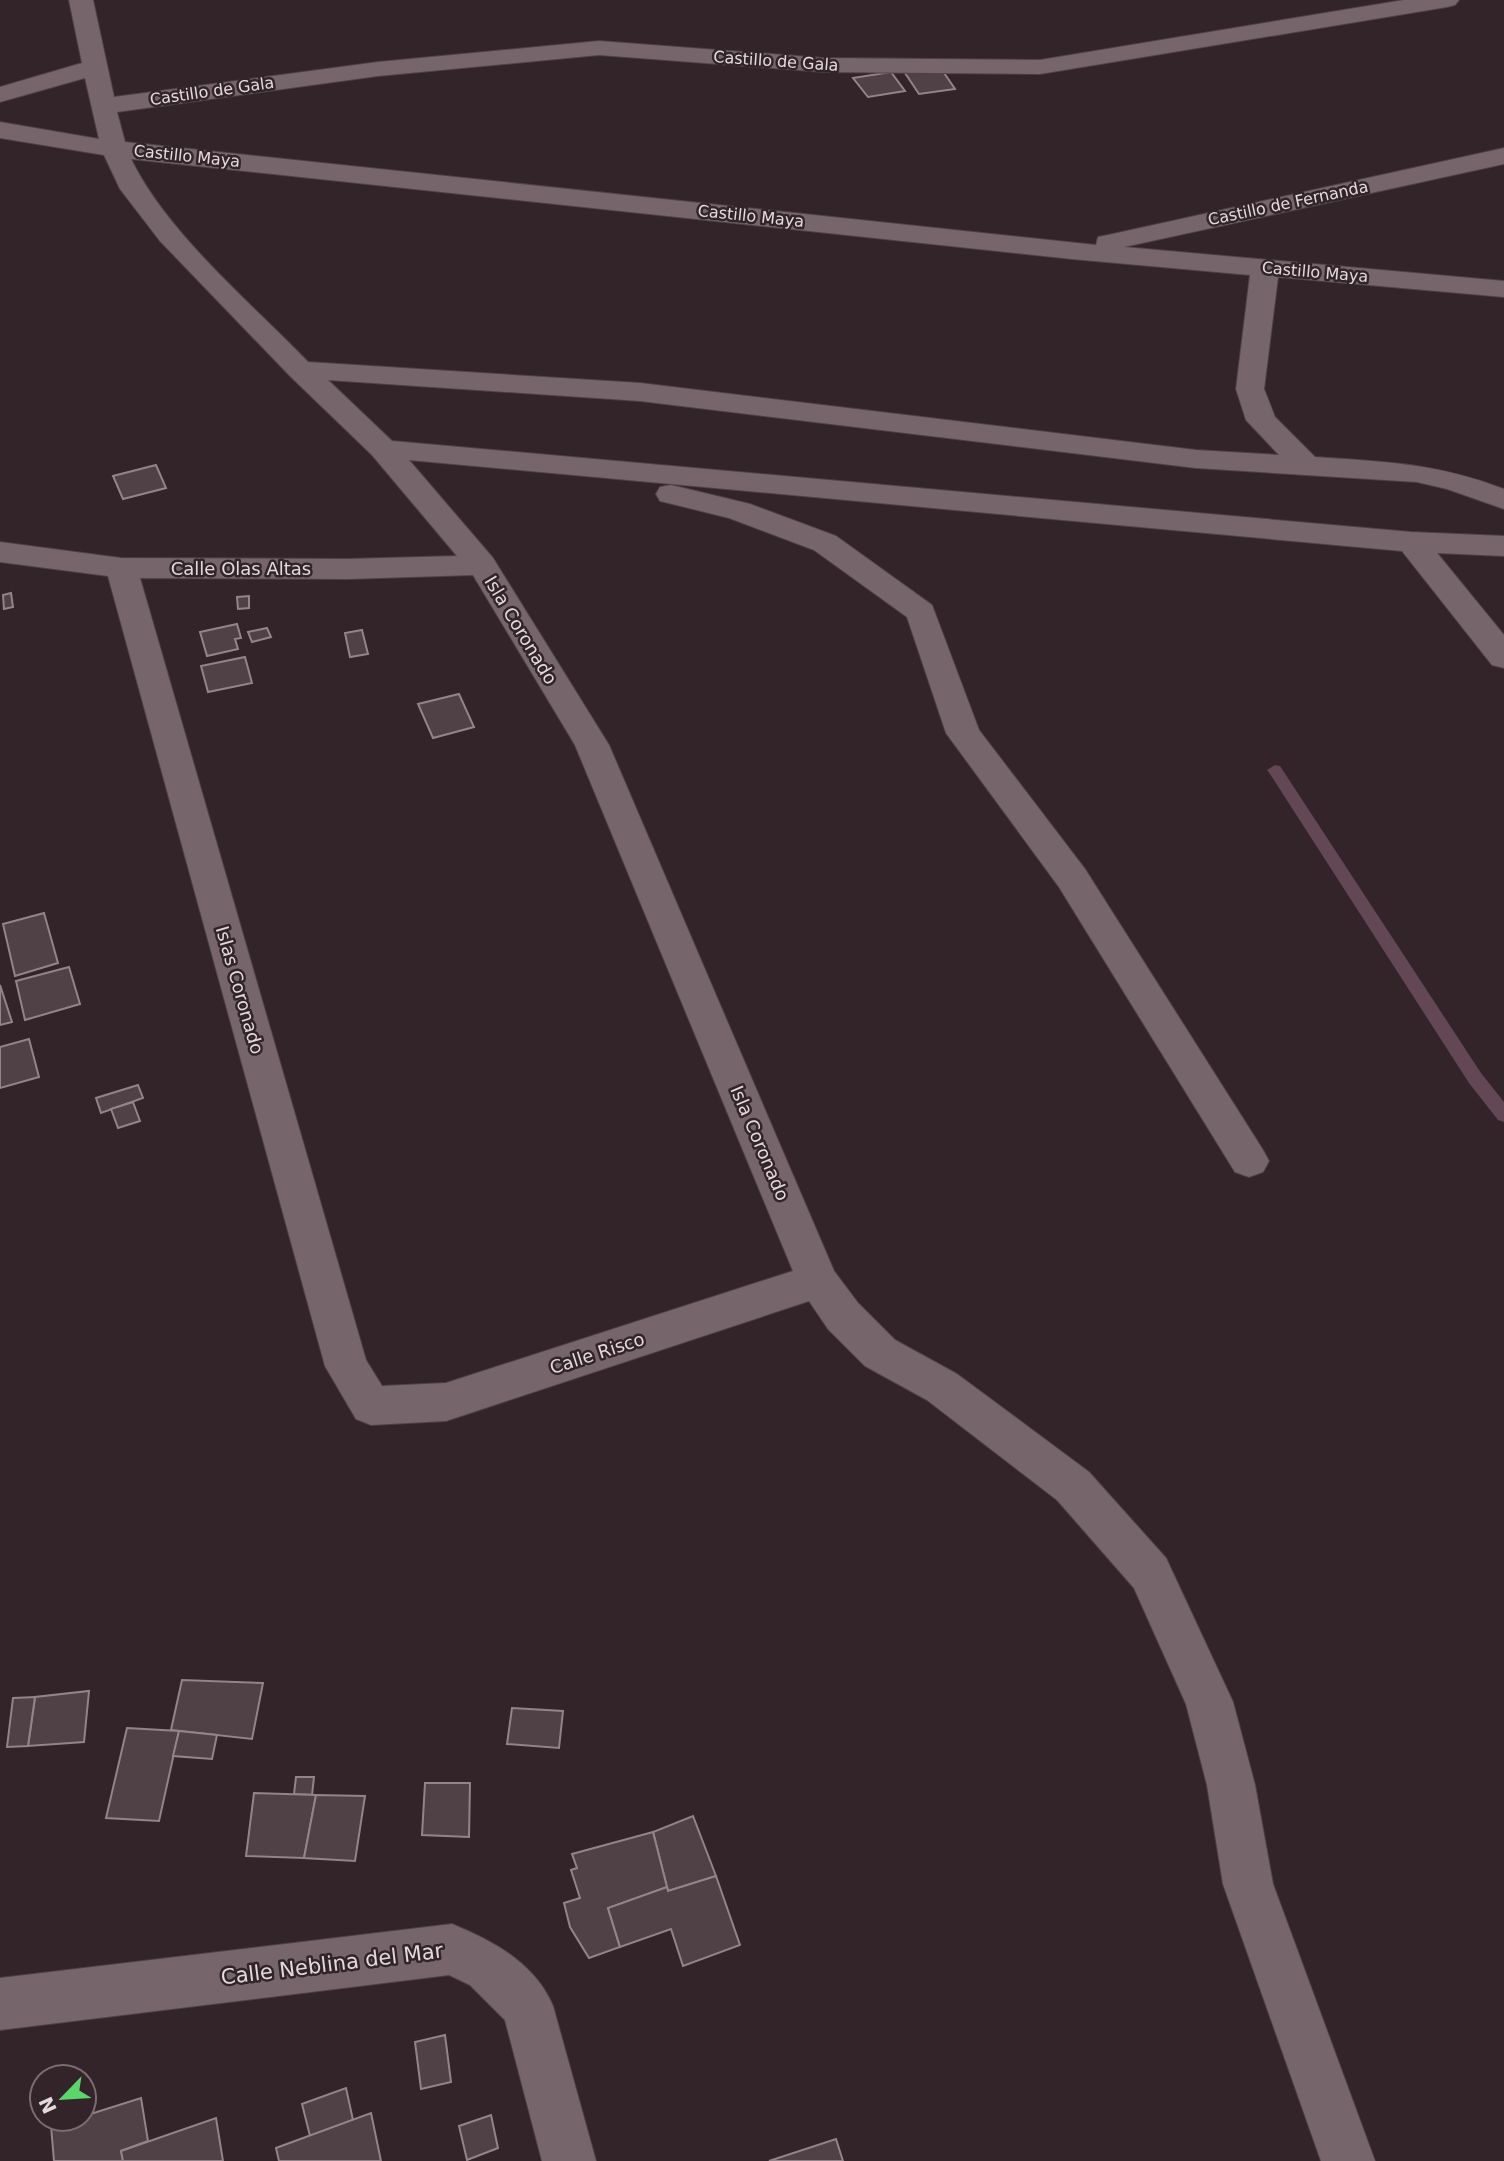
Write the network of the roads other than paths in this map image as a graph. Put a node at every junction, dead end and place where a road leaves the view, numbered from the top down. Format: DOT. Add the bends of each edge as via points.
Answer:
graph roads {
  1 [pos="81,0"];
  2 [pos="1447,0"];
  3 [pos="96,67"];
  4 [pos="0,95"];
  5 [pos="103,106"];
  6 [pos="0,130"];
  7 [pos="114,149"];
  8 [pos="1504,156"];
  9 [pos="1072,251"];
  10 [pos="1265,268"];
  11 [pos="1504,289"];
  12 [pos="300,370"];
  13 [pos="383,449"];
  14 [pos="557,465"];
  15 [pos="1307,466"];
  16 [pos="1504,500"];
  17 [pos="1411,542"];
  18 [pos="1504,546"];
  19 [pos="0,552"];
  20 [pos="482,565"];
  21 [pos="121,568"];
  22 [pos="1504,657"];
  23 [pos="1249,1161"];
  24 [pos="818,1281"];
  25 [pos="371,1406"];
  26 [pos="0,2004"];
  27 [pos="569,2161"];
  28 [pos="1348,2161"];
  1 -- 3 [label="street, Isla Coronado"];
  2 -- 5 [label="street, Castillo de Gala" via="1040,67 823,65 598,48 378,69"];
  3 -- 4 [label="street"];
  3 -- 5 [label="street, Isla Coronado"];
  5 -- 7 [label="street, Isla Coronado"];
  6 -- 7 [label="street, Castillo Maya"];
  7 -- 9 [label="street, Castillo Maya"];
  7 -- 12 [label="street, Isla Coronado" via="133,189 169,236"];
  8 -- 9 [label="street, Castillo de Fernanda"];
  9 -- 10 [label="street, Castillo Maya"];
  10 -- 11 [label="street, Castillo Maya"];
  10 -- 15 [label="street" via="1250,389 1261,420"];
  12 -- 13 [label="street, Isla Coronado"];
  12 -- 15 [label="street" via="640,392 1170,456"];
  13 -- 14 [label="street"];
  13 -- 20 [label="street, Isla Coronado"];
  14 -- 17 [label="street"];
  14 -- 23 [label="street" via="738,511 825,543 921,612 963,733 1072,878"];
  15 -- 16 [label="street" via="1417,473"];
  17 -- 18 [label="street"];
  17 -- 22 [label="street"];
  19 -- 21 [label="street, Calle Olas Altas"];
  20 -- 21 [label="street, Calle Olas Altas"];
  20 -- 24 [label="street, Isla Coronado" via="592,745"];
  21 -- 25 [label="street, Islas Coronado" via="346,1366"];
  24 -- 25 [label="street, Calle Risco" via="446,1402"];
  24 -- 28 [label="street, Isla Coronado" via="843,1316 880,1353 942,1387 1073,1486 1150,1573 1209,1702 1231,1785 1248,1884"];
  26 -- 27 [label="street, Calle Neblina del Mar" via="452,1949 488,1967 527,2006"];
}
